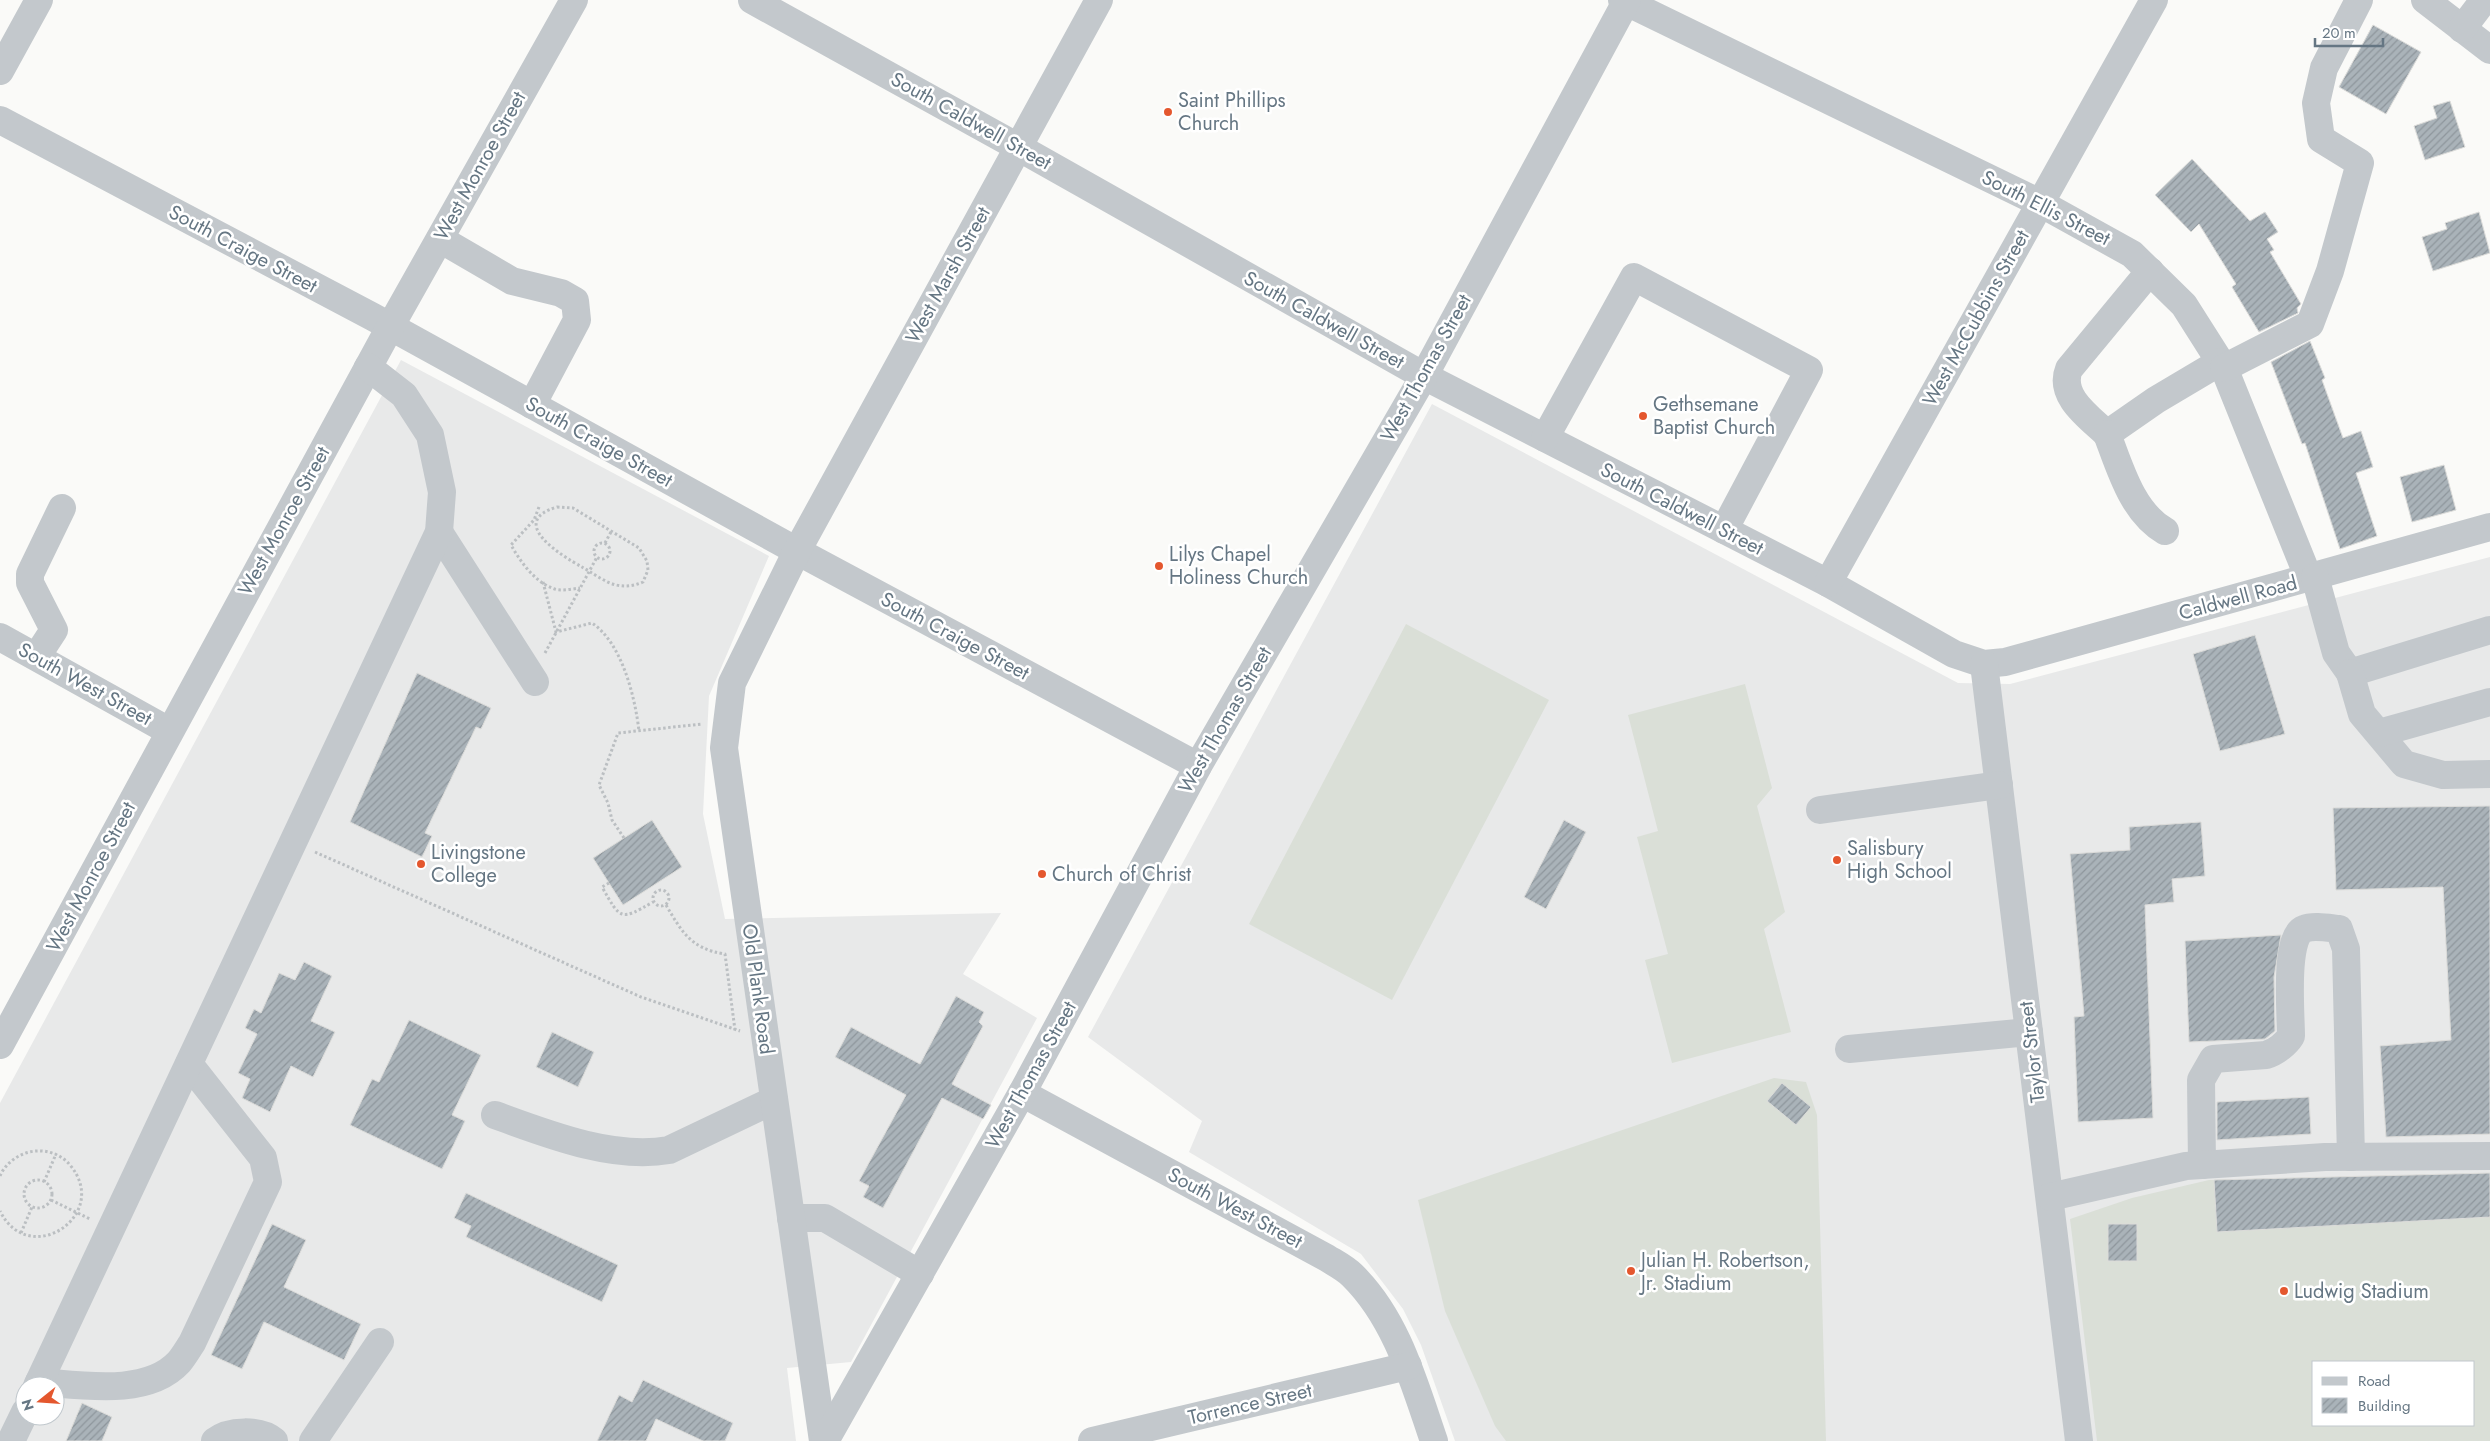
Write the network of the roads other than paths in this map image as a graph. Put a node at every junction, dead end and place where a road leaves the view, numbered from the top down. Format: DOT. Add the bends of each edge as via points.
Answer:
graph roads {
  1 [pos="39,0"];
  2 [pos="574,0"];
  3 [pos="752,0"];
  4 [pos="1099,0"];
  5 [pos="2154,0"];
  6 [pos="2359,0"];
  7 [pos="2425,0"];
  8 [pos="2484,0"];
  9 [pos="1625,1"];
  10 [pos="2478,41"];
  11 [pos="0,71"];
  12 [pos="2490,72"];
  13 [pos="0,120"];
  14 [pos="1018,147"];
  15 [pos="2040,203"];
  16 [pos="440,239"];
  17 [pos="2150,271"];
  18 [pos="390,327"];
  19 [pos="2222,365"];
  20 [pos="368,367"];
  21 [pos="1424,376"];
  22 [pos="532,405"];
  23 [pos="2107,434"];
  24 [pos="1545,438"];
  25 [pos="62,508"];
  26 [pos="2490,527"];
  27 [pos="1724,530"];
  28 [pos="2165,531"];
  29 [pos="439,532"];
  30 [pos="797,551"];
  31 [pos="2312,578"];
  32 [pos="1828,583"];
  33 [pos="2490,630"];
  34 [pos="0,637"];
  35 [pos="37,656"];
  36 [pos="1984,664"];
  37 [pos="2350,672"];
  38 [pos="534,679"];
  39 [pos="2490,702"];
  40 [pos="169,731"];
  41 [pos="2379,734"];
  42 [pos="1198,766"];
  43 [pos="2490,774"];
  44 [pos="1999,785"];
  45 [pos="1820,810"];
  46 [pos="2029,1032"];
  47 [pos="0,1045"];
  48 [pos="1849,1049"];
  49 [pos="189,1064"];
  50 [pos="1022,1093"];
  51 [pos="774,1100"];
  52 [pos="495,1115"];
  53 [pos="2490,1156"];
  54 [pos="2351,1157"];
  55 [pos="2202,1166"];
  56 [pos="2050,1197"];
  57 [pos="791,1218"];
  58 [pos="920,1274"];
  59 [pos="380,1342"];
  60 [pos="1408,1366"];
  61 [pos="42,1376"];
  62 [pos="65,1385"];
  63 [pos="18,1426"];
  64 [pos="11,1441"];
  65 [pos="215,1441"];
  66 [pos="274,1441"];
  67 [pos="313,1441"];
  68 [pos="824,1441"];
  69 [pos="1092,1441"];
  70 [pos="1434,1441"];
  71 [pos="2079,1441"];
  1 -- 11 [label="street"];
  2 -- 16 [label="street, West Monroe Street"];
  3 -- 14 [label="street, South Caldwell Street"];
  4 -- 14 [label="street, West Marsh Street"];
  5 -- 15 [label="street, West McCubbins Street"];
  6 -- 19 [label="street" via="2324,68 2316,103 2322,139 2360,164 2330,271 2310,324"];
  7 -- 10 [label="street"];
  8 -- 10 [label="street"];
  9 -- 15 [label="street, South Ellis Street"];
  9 -- 21 [label="street, West Thomas Street"];
  10 -- 12 [label="street"];
  13 -- 18 [label="street, South Craige Street"];
  14 -- 21 [label="street, South Caldwell Street"];
  14 -- 30 [label="street, West Marsh Street"];
  15 -- 17 [label="street, South Ellis Street" via="2132,254"];
  15 -- 32 [label="street, West McCubbins Street"];
  16 -- 18 [label="street, West Monroe Street"];
  16 -- 22 [label="street" via="512,281 561,293 575,301 577,320"];
  17 -- 19 [label="street, South Ellis Street" via="2184,305"];
  17 -- 23 [label="street" via="2069,369 2066,378 2067,391 2072,398"];
  18 -- 20 [label="street, West Monroe Street"];
  18 -- 22 [label="street, South Craige Street"];
  19 -- 23 [label="street" via="2156,400"];
  19 -- 31 [label="street, South Ellis Street"];
  20 -- 29 [label="street" via="404,395 430,434 442,492"];
  20 -- 40 [label="street, West Monroe Street"];
  21 -- 24 [label="street, South Caldwell Street"];
  21 -- 42 [label="street, West Thomas Street"];
  22 -- 30 [label="street, South Craige Street"];
  23 -- 28 [label="street" via="2136,503 2155,525"];
  24 -- 27 [label="street, South Caldwell Street"];
  24 -- 27 [label="street" via="1634,277 1809,370"];
  25 -- 35 [label="street" via="30,574 30,583 54,630"];
  26 -- 31 [label="street, Caldwell Road"];
  27 -- 32 [label="street, South Caldwell Street"];
  29 -- 38 [label="street"];
  29 -- 49 [label="street"];
  30 -- 42 [label="street, South Craige Street"];
  30 -- 51 [label="street, Old Plank Road" via="732,683 724,748"];
  31 -- 36 [label="street, Caldwell Road" via="2005,662"];
  31 -- 37 [label="street, South Ellis Street" via="2336,653"];
  32 -- 36 [label="street, South Caldwell Street" via="1954,654"];
  33 -- 37 [label="street"];
  34 -- 35 [label="street, South West Street"];
  35 -- 40 [label="street, South West Street"];
  36 -- 44 [label="street, Taylor Street"];
  37 -- 41 [label="street, South Ellis Street" via="2362,714"];
  39 -- 41 [label="street"];
  40 -- 47 [label="street, West Monroe Street"];
  41 -- 43 [label="street, South Ellis Street" via="2404,764 2443,775"];
  42 -- 50 [label="street, West Thomas Street"];
  44 -- 45 [label="street"];
  44 -- 46 [label="street, Taylor Street"];
  46 -- 48 [label="street"];
  46 -- 56 [label="street, Taylor Street"];
  49 -- 61 [label="street"];
  49 -- 62 [label="street" via="263,1158 268,1182 192,1343 178,1363 151,1380 110,1387"];
  50 -- 58 [label="street, West Thomas Street"];
  50 -- 60 [label="street, South West Street" via="1352,1274 1385,1315"];
  51 -- 52 [label="street" via="668,1150 654,1152 618,1149 552,1136"];
  51 -- 57 [label="street, Old Plank Road"];
  53 -- 54 [label="street"];
  54 -- 55 [label="street"];
  54 -- 55 [label="street" via="2346,950 2339,929 2306,928 2294,941 2291,958 2291,1036 2273,1053 2213,1059 2205,1069 2201,1080"];
  55 -- 56 [label="street" via="2186,1166"];
  56 -- 71 [label="street, Taylor Street"];
  57 -- 58 [label="street" via="825,1218"];
  57 -- 68 [label="street, Old Plank Road"];
  58 -- 68 [label="street, West Thomas Street"];
  59 -- 67 [label="street"];
  60 -- 69 [label="street, Torrence Street"];
  60 -- 70 [label="street, South West Street"];
  63 -- 64 [label="street"];
  65 -- 66 [label="street" via="240,1432"];
}
